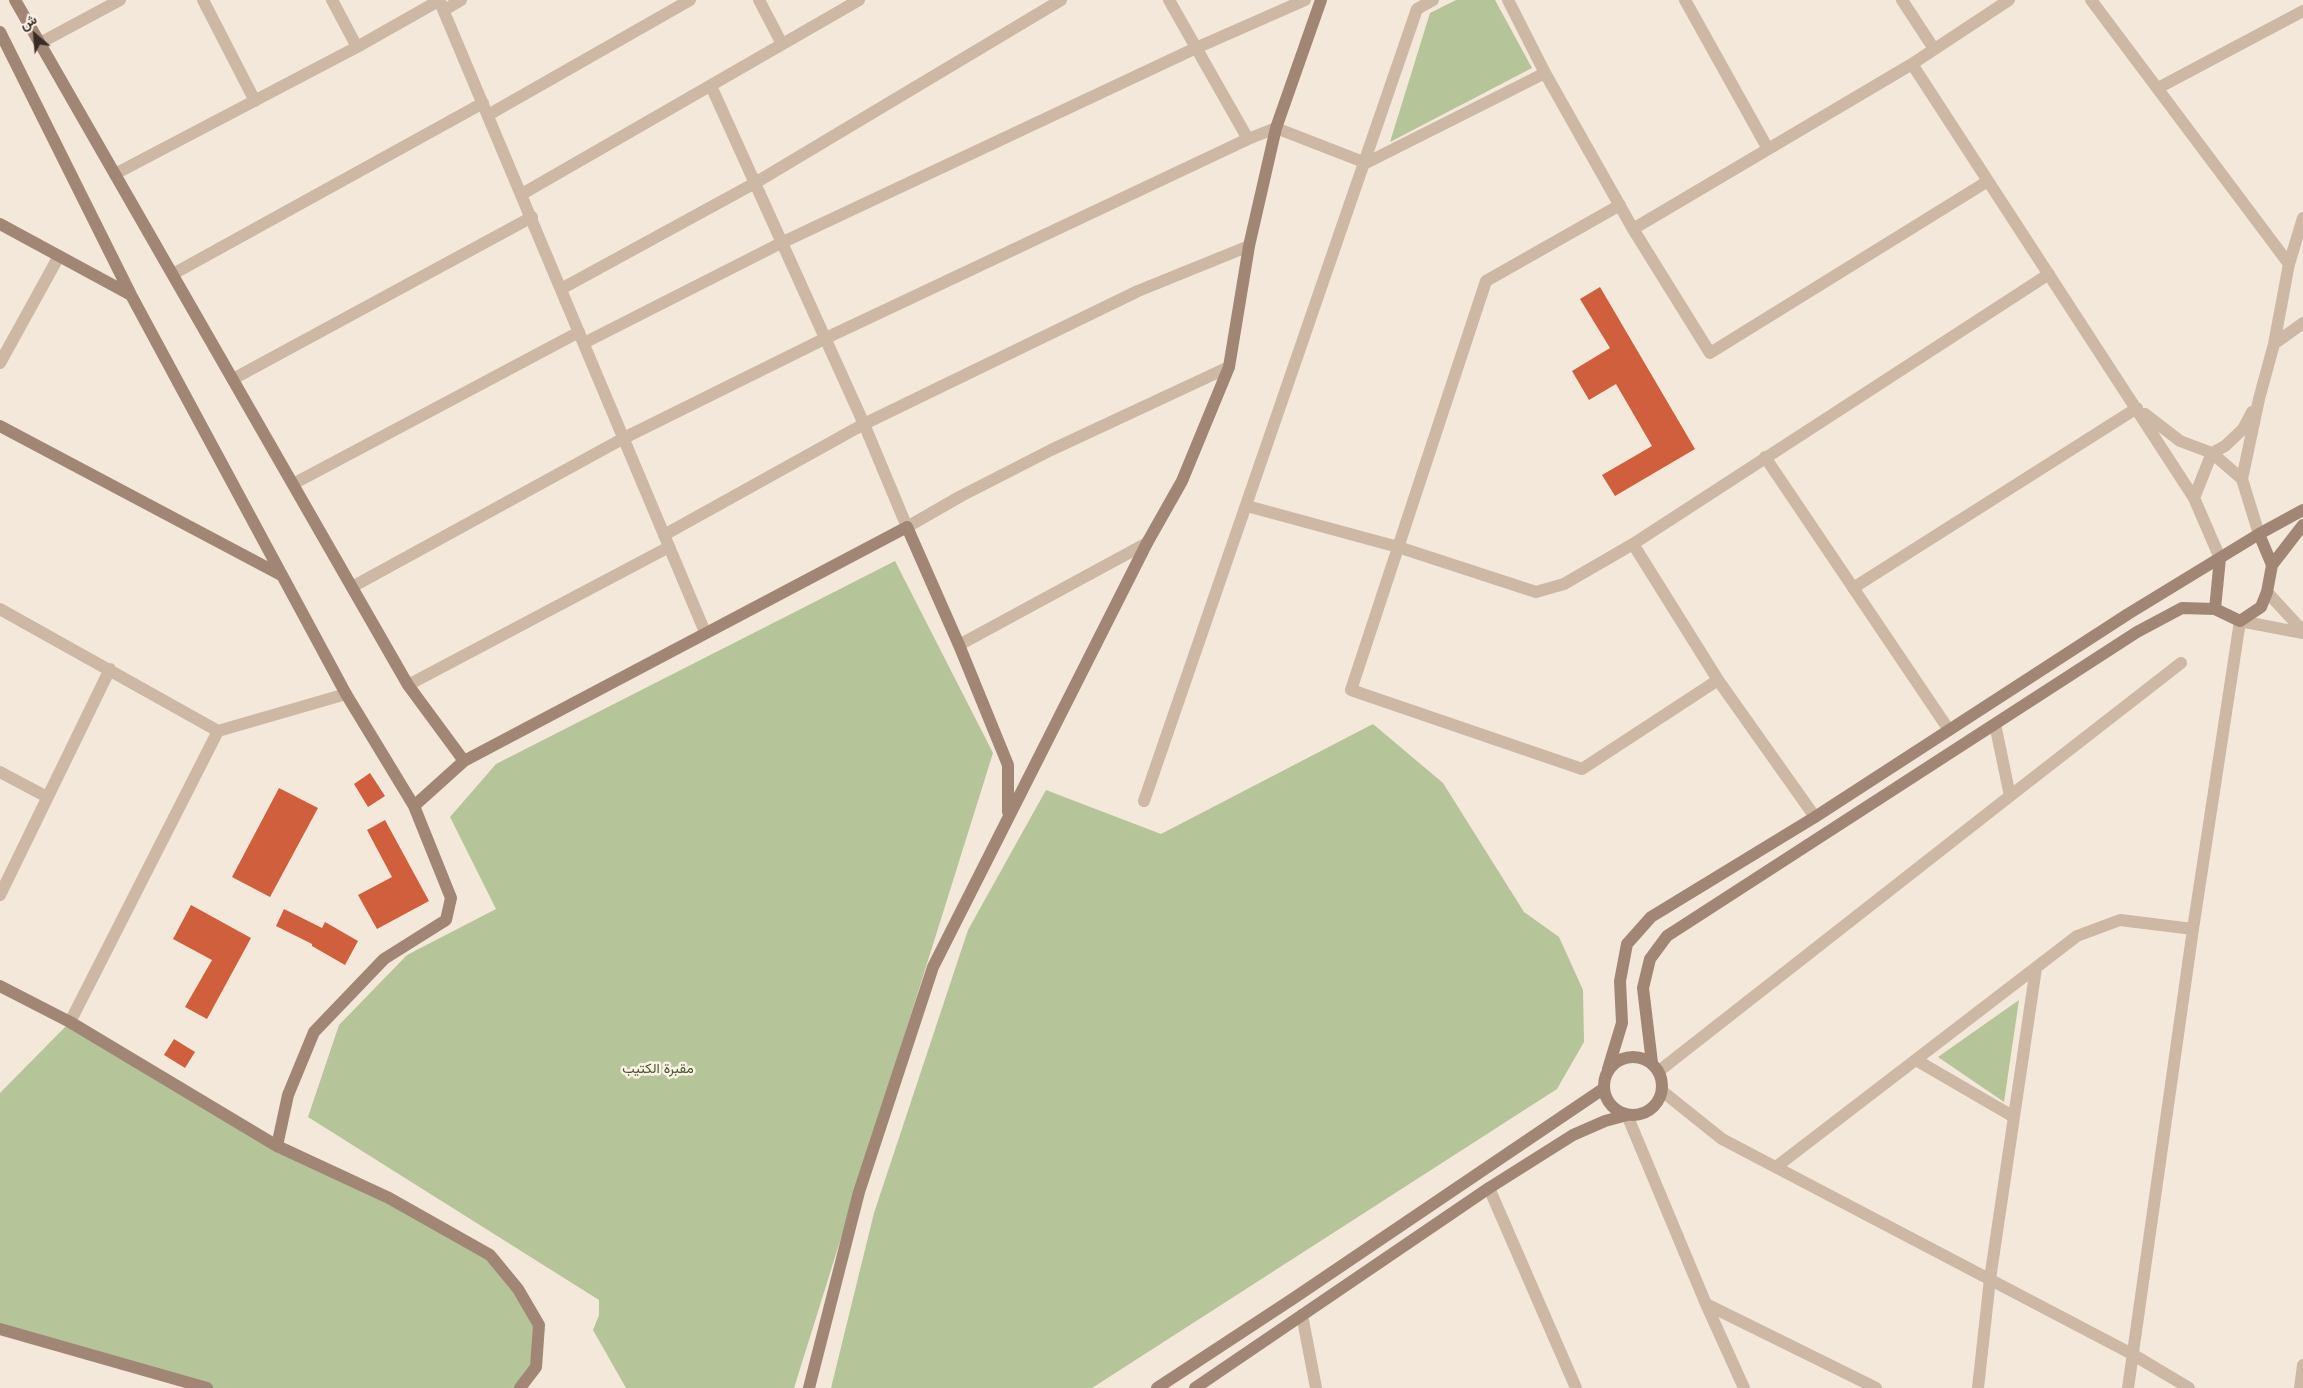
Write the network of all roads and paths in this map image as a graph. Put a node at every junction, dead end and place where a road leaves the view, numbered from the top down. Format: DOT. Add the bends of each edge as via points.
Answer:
graph roads {
  1 [pos="15,0"];
  2 [pos="120,0"];
  3 [pos="203,0"];
  4 [pos="332,0"];
  5 [pos="461,0"];
  6 [pos="690,0"];
  7 [pos="759,0"];
  8 [pos="858,0"];
  9 [pos="1060,0"];
  10 [pos="1169,0"];
  11 [pos="1305,0"];
  12 [pos="1321,0"];
  13 [pos="1433,0"];
  14 [pos="1508,0"];
  15 [pos="1685,0"];
  16 [pos="1902,0"];
  17 [pos="2009,0"];
  18 [pos="2091,0"];
  19 [pos="441,3"];
  20 [pos="2303,11"];
  21 [pos="0,32"];
  22 [pos="40,43"];
  23 [pos="782,44"];
  24 [pos="357,47"];
  25 [pos="1196,48"];
  26 [pos="1934,50"];
  27 [pos="1912,64"];
  28 [pos="1546,73"];
  29 [pos="711,86"];
  30 [pos="2158,88"];
  31 [pos="254,101"];
  32 [pos="486,109"];
  33 [pos="1276,128"];
  34 [pos="1248,139"];
  35 [pos="1768,149"];
  36 [pos="1366,163"];
  37 [pos="115,174"];
  38 [pos="1988,181"];
  39 [pos="754,183"];
  40 [pos="522,194"];
  41 [pos="1620,205"];
  42 [pos="532,217"];
  43 [pos="2303,218"];
  44 [pos="0,224"];
  45 [pos="1633,228"];
  46 [pos="781,243"];
  47 [pos="1249,246"];
  48 [pos="59,256"];
  49 [pos="2289,264"];
  50 [pos="173,274"];
  51 [pos="2049,274"];
  52 [pos="561,289"];
  53 [pos="131,295"];
  54 [pos="2303,323"];
  55 [pos="582,337"];
  56 [pos="824,339"];
  57 [pos="2274,344"];
  58 [pos="0,363"];
  59 [pos="1229,367"];
  60 [pos="233,379"];
  61 [pos="2259,399"];
  62 [pos="2137,408"];
  63 [pos="864,424"];
  64 [pos="0,426"];
  65 [pos="624,438"];
  66 [pos="2212,453"];
  67 [pos="1765,458"];
  68 [pos="2242,479"];
  69 [pos="293,484"];
  70 [pos="2194,498"];
  71 [pos="1247,506"];
  72 [pos="2303,510"];
  73 [pos="2303,525"];
  74 [pos="907,527"];
  75 [pos="664,534"];
  76 [pos="2259,534"];
  77 [pos="1147,543"];
  78 [pos="1633,544"];
  79 [pos="669,547"];
  80 [pos="1398,547"];
  81 [pos="2220,558"];
  82 [pos="2272,566"];
  83 [pos="282,575"];
  84 [pos="352,588"];
  85 [pos="1853,588"];
  86 [pos="2267,592"];
  87 [pos="0,609"];
  88 [pos="2215,609"];
  89 [pos="2240,621"];
  90 [pos="705,632"];
  91 [pos="2303,632"];
  92 [pos="959,645"];
  93 [pos="2181,663"];
  94 [pos="110,669"];
  95 [pos="1718,680"];
  96 [pos="408,685"];
  97 [pos="346,694"];
  98 [pos="1995,724"];
  99 [pos="1949,730"];
  100 [pos="218,731"];
  101 [pos="464,761"];
  102 [pos="0,772"];
  103 [pos="2010,796"];
  104 [pos="47,797"];
  105 [pos="1144,801"];
  106 [pos="414,806"];
  107 [pos="1008,815"];
  108 [pos="1815,817"];
  109 [pos="0,896"];
  110 [pos="2193,929"];
  111 [pos="2036,968"];
  112 [pos="0,986"];
  113 [pos="70,1022"];
  114 [pos="1916,1060"];
  115 [pos="1655,1067"];
  116 [pos="1608,1069"];
  117 [pos="1603,1089"];
  118 [pos="1662,1091"];
  119 [pos="1627,1115"];
  120 [pos="2014,1117"];
  121 [pos="277,1146"];
  122 [pos="1776,1167"];
  123 [pos="1488,1188"];
  124 [pos="1990,1279"];
  125 [pos="1706,1304"];
  126 [pos="1302,1315"];
  127 [pos="0,1329"];
  128 [pos="2132,1354"];
  129 [pos="2303,1365"];
  130 [pos="206,1388"];
  131 [pos="520,1388"];
  132 [pos="809,1388"];
  133 [pos="1157,1388"];
  134 [pos="1195,1388"];
  135 [pos="1316,1388"];
  136 [pos="1576,1388"];
  137 [pos="1744,1388"];
  138 [pos="1876,1388"];
  139 [pos="1978,1388"];
  140 [pos="2128,1388"];
  141 [pos="2188,1388"];
  142 [pos="2300,1388"];
  1 -- 22 [label="main road"];
  2 -- 22 [label="street"];
  3 -- 31 [label="street"];
  4 -- 24 [label="street"];
  5 -- 19 [label="street"];
  6 -- 32 [label="street"];
  7 -- 23 [label="street"];
  8 -- 23 [label="street"];
  9 -- 39 [label="street"];
  10 -- 25 [label="street"];
  11 -- 25 [label="street"];
  12 -- 33 [label="main road"];
  13 -- 36 [label="street" via="1418,10"];
  14 -- 28 [label="street"];
  15 -- 35 [label="street"];
  16 -- 26 [label="street"];
  17 -- 26 [label="street"];
  18 -- 30 [label="street"];
  19 -- 24 [label="street"];
  19 -- 32 [label="street"];
  20 -- 30 [label="street"];
  21 -- 53 [label="main road"];
  22 -- 37 [label="main road"];
  23 -- 29 [label="street"];
  24 -- 31 [label="street"];
  25 -- 34 [label="street"];
  25 -- 46 [label="street"];
  26 -- 27 [label="street"];
  27 -- 35 [label="street"];
  27 -- 38 [label="street"];
  28 -- 36 [label="street"];
  28 -- 41 [label="street"];
  29 -- 39 [label="street"];
  29 -- 40 [label="street"];
  30 -- 49 [label="street"];
  31 -- 37 [label="street"];
  32 -- 40 [label="street"];
  32 -- 50 [label="street"];
  33 -- 34 [label="street"];
  33 -- 36 [label="street"];
  33 -- 47 [label="main road"];
  34 -- 56 [label="street"];
  35 -- 45 [label="street"];
  36 -- 71 [label="street"];
  37 -- 50 [label="main road"];
  38 -- 45 [label="street" via="1710,353"];
  38 -- 51 [label="street"];
  39 -- 46 [label="street"];
  39 -- 52 [label="street"];
  40 -- 42 [label="street"];
  41 -- 45 [label="street"];
  41 -- 80 [label="street" via="1486,281"];
  42 -- 52 [label="street"];
  42 -- 60 [label="street"];
  43 -- 49 [label="street"];
  44 -- 48 [label="main road"];
  46 -- 55 [label="street"];
  46 -- 56 [label="street"];
  47 -- 59 [label="main road"];
  47 -- 63 [label="street" via="1138,291"];
  48 -- 53 [label="main road"];
  48 -- 58 [label="street"];
  49 -- 57 [label="street"];
  50 -- 60 [label="main road"];
  51 -- 62 [label="street"];
  51 -- 67 [label="street"];
  52 -- 55 [label="street"];
  53 -- 83 [label="main road"];
  54 -- 57 [label="street"];
  55 -- 65 [label="street"];
  55 -- 69 [label="street"];
  56 -- 63 [label="street"];
  56 -- 65 [label="street"];
  57 -- 61 [label="street"];
  59 -- 74 [label="street" via="1051,450"];
  59 -- 77 [label="main road" via="1182,482"];
  60 -- 69 [label="main road"];
  61 -- 66 [label="street" via="2243,429 2226,446"];
  61 -- 68 [label="street"];
  62 -- 66 [label="street" via="2180,441"];
  62 -- 70 [label="street"];
  62 -- 85 [label="street"];
  63 -- 74 [label="street"];
  63 -- 75 [label="street"];
  64 -- 83 [label="main road"];
  65 -- 75 [label="street"];
  65 -- 84 [label="street"];
  66 -- 68 [label="street"];
  66 -- 70 [label="street"];
  67 -- 78 [label="street"];
  67 -- 85 [label="street"];
  68 -- 76 [label="street"];
  69 -- 84 [label="main road"];
  70 -- 81 [label="street"];
  71 -- 80 [label="street"];
  71 -- 105 [label="street"];
  72 -- 76 [label="main road"];
  73 -- 82 [label="main road"];
  74 -- 90 [label="main road"];
  74 -- 92 [label="main road"];
  75 -- 79 [label="street"];
  76 -- 81 [label="main road"];
  76 -- 82 [label="main road"];
  77 -- 92 [label="street"];
  77 -- 107 [label="main road"];
  78 -- 80 [label="street" via="1564,584 1536,592"];
  78 -- 95 [label="street"];
  79 -- 90 [label="street"];
  79 -- 96 [label="street"];
  80 -- 95 [label="street" via="1351,690 1582,768"];
  81 -- 88 [label="main road"];
  81 -- 99 [label="main road"];
  82 -- 86 [label="main road"];
  83 -- 97 [label="main road"];
  84 -- 96 [label="main road"];
  85 -- 99 [label="street"];
  86 -- 89 [label="main road" via="2261,607"];
  86 -- 91 [label="street"];
  87 -- 94 [label="street"];
  88 -- 89 [label="main road"];
  88 -- 98 [label="main road" via="2182,608 2137,632"];
  89 -- 91 [label="street"];
  89 -- 110 [label="street"];
  90 -- 101 [label="main road"];
  92 -- 107 [label="main road" via="1008,765"];
  93 -- 103 [label="street"];
  94 -- 100 [label="street"];
  94 -- 104 [label="street"];
  95 -- 108 [label="street"];
  96 -- 101 [label="main road"];
  97 -- 100 [label="street"];
  97 -- 106 [label="main road"];
  98 -- 103 [label="street"];
  98 -- 115 [label="main road" via="1667,936 1650,959 1643,988"];
  99 -- 108 [label="main road"];
  100 -- 113 [label="street"];
  101 -- 106 [label="main road"];
  102 -- 104 [label="street"];
  103 -- 115 [label="street"];
  104 -- 109 [label="street"];
  106 -- 121 [label="main road" via="451,898 446,920 384,959 314,1032 288,1095"];
  107 -- 132 [label="main road" via="933,967 858,1192"];
  108 -- 116 [label="main road" via="1651,917 1627,944 1620,982 1622,1023"];
  110 -- 111 [label="street" via="2120,920 2077,936"];
  110 -- 128 [label="street"];
  111 -- 114 [label="street"];
  111 -- 120 [label="street"];
  112 -- 113 [label="main road"];
  113 -- 121 [label="main road"];
  114 -- 120 [label="street"];
  114 -- 122 [label="street"];
  115 -- 116 [label="main road" via="1641,1057 1629,1056 1617,1060"];
  115 -- 118 [label="main road" via="1662,1081"];
  116 -- 117 [label="main road"];
  117 -- 119 [label="main road" via="1611,1106"];
  117 -- 133 [label="main road"];
  118 -- 119 [label="main road" via="1653,1107 1636,1115"];
  118 -- 122 [label="street" via="1722,1138"];
  119 -- 123 [label="main road" via="1605,1120 1573,1135"];
  119 -- 125 [label="street"];
  120 -- 124 [label="street"];
  121 -- 131 [label="main road" via="388,1198 490,1255 518,1289 539,1324 536,1367"];
  122 -- 124 [label="street"];
  123 -- 126 [label="main road"];
  123 -- 136 [label="street"];
  124 -- 128 [label="street"];
  124 -- 139 [label="street"];
  125 -- 137 [label="street"];
  125 -- 138 [label="street"];
  126 -- 134 [label="main road"];
  126 -- 135 [label="street"];
  127 -- 130 [label="main road"];
  128 -- 140 [label="street"];
  128 -- 141 [label="street"];
  129 -- 142 [label="street"];
}
